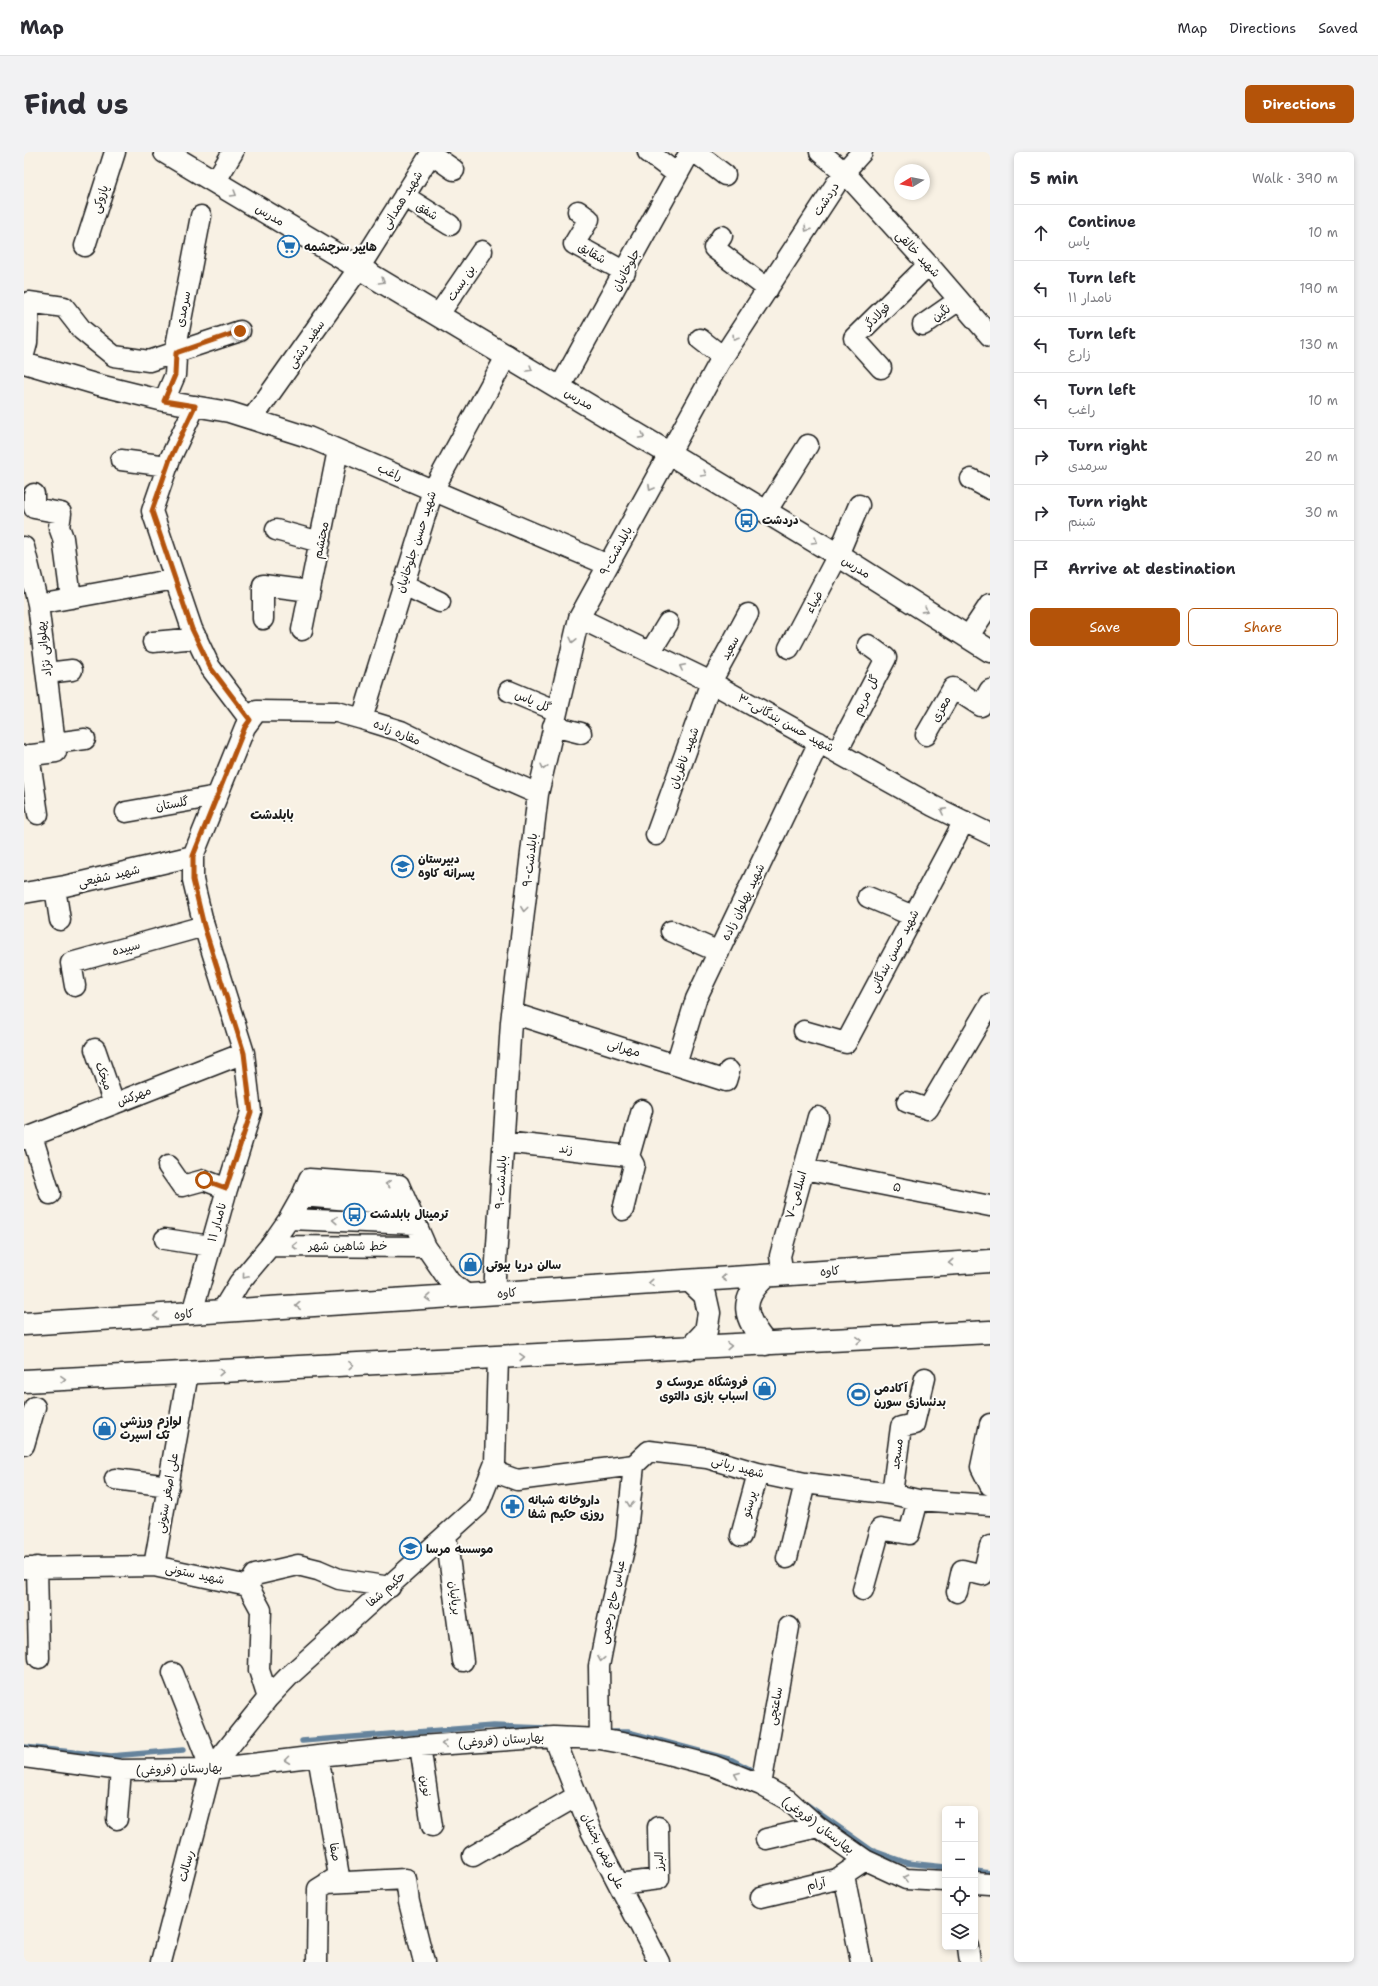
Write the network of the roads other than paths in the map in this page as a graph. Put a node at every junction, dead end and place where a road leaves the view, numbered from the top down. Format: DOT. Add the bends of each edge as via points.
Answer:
graph roads {
  1 [pos="115,152"];
  2 [pos="165,152"];
  3 [pos="234,152"];
  4 [pos="648,152"];
  5 [pos="690,152"];
  6 [pos="695,152"];
  7 [pos="820,152"];
  8 [pos="862,152"];
  9 [pos="432,153"];
  10 [pos="454,170"];
  11 [pos="844,172"];
  12 [pos="677,174"];
  13 [pos="725,175"];
  14 [pos="215,182"];
  15 [pos="404,196"];
  16 [pos="578,211"];
  17 [pos="201,216"];
  18 [pos="450,225"];
  19 [pos="722,236"];
  20 [pos="85,246"];
  21 [pos="482,251"];
  22 [pos="928,265"];
  23 [pos="359,268"];
  24 [pos="625,272"];
  25 [pos="768,289"];
  26 [pos="959,300"];
  27 [pos="439,314"];
  28 [pos="923,325"];
  29 [pos="240,331"];
  30 [pos="990,336"];
  31 [pos="700,339"];
  32 [pos="176,353"];
  33 [pos="24,354"];
  34 [pos="507,355"];
  35 [pos="723,357"];
  36 [pos="24,363"];
  37 [pos="881,368"];
  38 [pos="560,388"];
  39 [pos="164,401"];
  40 [pos="195,406"];
  41 [pos="252,419"];
  42 [pos="808,445"];
  43 [pos="338,450"];
  44 [pos="670,454"];
  45 [pos="121,460"];
  46 [pos="168,466"];
  47 [pos="971,479"];
  48 [pos="990,489"];
  49 [pos="432,490"];
  50 [pos="34,494"];
  51 [pos="860,505"];
  52 [pos="766,512"];
  53 [pos="276,530"];
  54 [pos="320,542"];
  55 [pos="24,547"];
  56 [pos="838,555"];
  57 [pos="608,565"];
  58 [pos="175,579"];
  59 [pos="402,584"];
  60 [pos="310,591"];
  61 [pos="71,598"];
  62 [pos="440,602"];
  63 [pos="38,604"];
  64 [pos="990,604"];
  65 [pos="748,614"];
  66 [pos="579,618"];
  67 [pos="263,619"];
  68 [pos="668,623"];
  69 [pos="302,630"];
  70 [pos="33,634"];
  71 [pos="968,637"];
  72 [pos="197,638"];
  73 [pos="153,642"];
  74 [pos="868,645"];
  75 [pos="790,648"];
  76 [pos="651,651"];
  77 [pos="990,651"];
  78 [pos="72,670"];
  79 [pos="47,673"];
  80 [pos="711,682"];
  81 [pos="990,690"];
  82 [pos="509,691"];
  83 [pos="362,718"];
  84 [pos="555,719"];
  85 [pos="250,720"];
  86 [pos="581,733"];
  87 [pos="926,735"];
  88 [pos="85,739"];
  89 [pos="819,742"];
  90 [pos="55,747"];
  91 [pos="837,752"];
  92 [pos="26,756"];
  93 [pos="538,794"];
  94 [pos="217,796"];
  95 [pos="126,812"];
  96 [pos="38,814"];
  97 [pos="964,821"];
  98 [pos="990,834"];
  99 [pos="656,835"];
  100 [pos="193,856"];
  101 [pos="55,888"];
  102 [pos="24,893"];
  103 [pos="868,897"];
  104 [pos="913,916"];
  105 [pos="60,920"];
  106 [pos="204,926"];
  107 [pos="671,931"];
  108 [pos="719,952"];
  109 [pos="75,986"];
  110 [pos="990,1004"];
  111 [pos="512,1013"];
  112 [pos="804,1031"];
  113 [pos="95,1049"];
  114 [pos="244,1053"];
  115 [pos="676,1065"];
  116 [pos="729,1071"];
  117 [pos="907,1102"];
  118 [pos="114,1104"];
  119 [pos="642,1110"];
  120 [pos="818,1117"];
  121 [pos="28,1138"];
  122 [pos="504,1142"];
  123 [pos="629,1156"];
  124 [pos="168,1166"];
  125 [pos="804,1169"];
  126 [pos="226,1188"];
  127 [pos="50,1194"];
  128 [pos="990,1206"];
  129 [pos="623,1210"];
  130 [pos="289,1219"];
  131 [pos="416,1224"];
  132 [pos="165,1239"];
  133 [pos="210,1246"];
  134 [pos="270,1246"];
  135 [pos="426,1247"];
  136 [pos="990,1261"];
  137 [pos="774,1275"];
  138 [pos="690,1281"];
  139 [pos="494,1293"];
  140 [pos="467,1295"];
  141 [pos="222,1311"];
  142 [pos="192,1313"];
  143 [pos="24,1324"];
  144 [pos="990,1332"];
  145 [pos="766,1344"];
  146 [pos="690,1348"];
  147 [pos="498,1358"];
  148 [pos="188,1373"];
  149 [pos="925,1378"];
  150 [pos="24,1381"];
  151 [pos="35,1407"];
  152 [pos="990,1424"];
  153 [pos="24,1445"];
  154 [pos="634,1465"];
  155 [pos="492,1471"];
  156 [pos="758,1473"];
  157 [pos="115,1479"];
  158 [pos="804,1483"];
  159 [pos="990,1485"];
  160 [pos="169,1486"];
  161 [pos="892,1494"];
  162 [pos="918,1500"];
  163 [pos="990,1505"];
  164 [pos="446,1535"];
  165 [pos="740,1536"];
  166 [pos="990,1546"];
  167 [pos="787,1558"];
  168 [pos="154,1566"];
  169 [pos="31,1567"];
  170 [pos="248,1586"];
  171 [pos="390,1587"];
  172 [pos="864,1590"];
  173 [pos="957,1592"];
  174 [pos="789,1627"];
  175 [pos="39,1658"];
  176 [pos="463,1661"];
  177 [pos="173,1673"];
  178 [pos="268,1698"];
  179 [pos="600,1734"];
  180 [pos="554,1737"];
  181 [pos="420,1746"];
  182 [pos="318,1756"];
  183 [pos="24,1757"];
  184 [pos="211,1769"];
  185 [pos="122,1770"];
  186 [pos="763,1777"];
  187 [pos="577,1796"];
  188 [pos="117,1819"];
  189 [pos="432,1826"];
  190 [pos="658,1827"];
  191 [pos="818,1827"];
  192 [pos="766,1839"];
  193 [pos="473,1856"];
  194 [pos="865,1860"];
  195 [pos="844,1875"];
  196 [pos="942,1881"];
  197 [pos="978,1883"];
  198 [pos="327,1884"];
  199 [pos="618,1884"];
  200 [pos="990,1884"];
  201 [pos="761,1897"];
  202 [pos="968,1950"];
  203 [pos="161,1962"];
  204 [pos="317,1962"];
  205 [pos="424,1962"];
  206 [pos="660,1962"];
  207 [pos="861,1962"];
  208 [pos="970,1962"];
  1 -- 20 [label="street, پازوکی"];
  2 -- 14 [label="main road, مدرس"];
  3 -- 14 [label="street"];
  4 -- 12 [label="street"];
  5 -- 12 [label="street, جلوخانیان"];
  6 -- 13 [label="street"];
  7 -- 11 [label="street, شهید خالقی"];
  8 -- 11 [label="street, دردشت"];
  9 -- 10 [label="street"];
  9 -- 15 [label="street, شهید همدانی"];
  11 -- 22 [label="street, شهید خالقی"];
  11 -- 25 [label="street, دردشت, one-way"];
  12 -- 24 [label="street, جلوخانیان"];
  14 -- 23 [label="main road, مدرس, one-way"];
  15 -- 18 [label="street, شفق"];
  15 -- 23 [label="street, شهید همدانی"];
  16 -- 24 [label="street, شقایق" via="589,219 574,244"];
  17 -- 32 [label="street, سرمدی"];
  19 -- 25 [label="street" via="714,248"];
  21 -- 27 [label="street, بن بست"];
  22 -- 26 [label="street, شهید خالقی"];
  22 -- 37 [label="street, فولادگر" via="854,338"];
  23 -- 27 [label="main road, مدرس, one-way"];
  23 -- 41 [label="street, سفید دشتی"];
  24 -- 38 [label="street, جلوخانیان"];
  25 -- 35 [label="street, دردشت, one-way"];
  26 -- 28 [label="street, نگین"];
  26 -- 30 [label="street, شهید خالقی"];
  27 -- 34 [label="main road, مدرس"];
  29 -- 32 [label="street"];
  31 -- 35 [label="street"];
  32 -- 33 [label="street" via="149,361 114,356 82,330 64,307 29,302"];
  32 -- 39 [label="street, سرمدی" via="175,375"];
  34 -- 38 [label="main road, مدرس, one-way"];
  34 -- 49 [label="street, شهید حسن جلوخانیان"];
  35 -- 44 [label="street, دردشت"];
  36 -- 39 [label="street, راغب"];
  38 -- 44 [label="main road, مدرس, one-way"];
  39 -- 40 [label="street, راغب"];
  40 -- 41 [label="street, راغب"];
  40 -- 46 [label="street"];
  41 -- 43 [label="street, راغب" via="308,437"];
  42 -- 52 [label="street"];
  43 -- 49 [label="street, راغب"];
  43 -- 54 [label="street, محتشم"];
  44 -- 52 [label="main road, مدرس, one-way"];
  44 -- 57 [label="street, ۹-بابلدشت, one-way"];
  45 -- 46 [label="street"];
  46 -- 58 [label="street" via="152,511"];
  47 -- 48 [label="street"];
  49 -- 57 [label="street, راغب"];
  49 -- 59 [label="street, شهید حسن جلوخانیان"];
  50 -- 61 [label="street" via="34,508 61,513 59,527 63,538"];
  51 -- 56 [label="street, ضیاء"];
  52 -- 56 [label="main road, مدرس, one-way"];
  53 -- 54 [label="street"];
  54 -- 60 [label="street, محتشم"];
  55 -- 63 [label="street, پهلوانی نژاد"];
  56 -- 71 [label="main road, مدرس, one-way"];
  56 -- 75 [label="street, ضیاء"];
  57 -- 66 [label="street, ۹-بابلدشت"];
  58 -- 61 [label="street"];
  58 -- 72 [label="street"];
  59 -- 62 [label="street"];
  59 -- 83 [label="street, شهید حسن جلوخانیان"];
  60 -- 67 [label="street" via="262,585"];
  60 -- 69 [label="street, محتشم"];
  61 -- 63 [label="street"];
  63 -- 70 [label="street, پهلوانی نژاد"];
  64 -- 71 [label="street"];
  65 -- 80 [label="street, سعید"];
  66 -- 76 [label="street, ۳-شهید حسن بندگانی"];
  66 -- 84 [label="street, ۹-بابلدشت, one-way"];
  68 -- 76 [label="street"];
  70 -- 79 [label="street, پهلوانی نژاد"];
  71 -- 77 [label="main road, مدرس"];
  72 -- 73 [label="street"];
  72 -- 85 [label="street" via="210,667"];
  74 -- 91 [label="street, گل مریم" via="886,658"];
  80 -- 76 [label="street, ۳-شهید حسن بندگانی, one-way"];
  78 -- 79 [label="street"];
  79 -- 90 [label="street, پهلوانی نژاد"];
  80 -- 89 [label="street, ۳-شهید حسن بندگانی"];
  80 -- 99 [label="street, شهید ناظریان"];
  81 -- 87 [label="street, معزی" via="981,706 953,688"];
  82 -- 84 [label="street, گل یاس"];
  83 -- 85 [label="street, مقاره زاده" via="337,712 257,711"];
  83 -- 93 [label="street, مقاره زاده" via="401,731"];
  84 -- 86 [label="street, گل یاس"];
  84 -- 93 [label="street, ۹-بابلدشت, one-way"];
  85 -- 94 [label="street, ۱۱ نامدار"];
  88 -- 90 [label="street"];
  89 -- 91 [label="street, ۳-شهید حسن بندگانی"];
  89 -- 108 [label="street, شهید پهلوان زاده"];
  90 -- 92 [label="street"];
  97 -- 91 [label="street, ۳-شهید حسن بندگانی, one-way"];
  92 -- 96 [label="street"];
  93 -- 111 [label="street, ۹-بابلدشت, one-way"];
  94 -- 95 [label="street, گلستان"];
  94 -- 100 [label="street, ۱۱ نامدار"];
  97 -- 98 [label="street, ۳-شهید حسن بندگانی"];
  97 -- 104 [label="street, شهید حسن بندگانی"];
  100 -- 101 [label="street, شهید شفیعی"];
  100 -- 106 [label="street, ۱۱ نامدار" via="193,880"];
  101 -- 102 [label="street, شهید شفیعی"];
  101 -- 105 [label="street"];
  103 -- 104 [label="street"];
  104 -- 112 [label="street, شهید حسن بندگانی" via="846,1043"];
  106 -- 109 [label="street, سپیده" via="71,963"];
  106 -- 114 [label="street, ۱۱ نامدار"];
  107 -- 108 [label="street"];
  108 -- 115 [label="street, شهید پهلوان زاده" via="696,999"];
  110 -- 117 [label="street" via="928,1109"];
  111 -- 115 [label="street, مهرانی"];
  111 -- 122 [label="street, ۹-بابلدشت"];
  113 -- 118 [label="street, میخک"];
  114 -- 118 [label="street, مهرکش"];
  114 -- 126 [label="street, ۱۱ نامدار" via="251,1112"];
  115 -- 116 [label="street, مهرانی" via="726,1082"];
  118 -- 121 [label="street, مهرکش"];
  119 -- 123 [label="street"];
  120 -- 125 [label="street, ۷-اسلامی"];
  121 -- 127 [label="street"];
  122 -- 123 [label="street, زند"];
  122 -- 139 [label="street, ۹-بابلدشت"];
  123 -- 129 [label="street" via="634,1165"];
  124 -- 126 [label="street" via="182,1186 204,1180"];
  125 -- 128 [label="street, ۵"];
  125 -- 137 [label="street, ۷-اسلامی" via="801,1213 780,1256"];
  126 -- 133 [label="street, ۱۱ نامدار"];
  131 -- 130 [label="street, one-way"];
  131 -- 130 [label="street, one-way" via="399,1185 309,1179"];
  130 -- 134 [label="street"];
  131 -- 135 [label="street"];
  132 -- 133 [label="street"];
  133 -- 142 [label="street, ۱۱ نامدار"];
  135 -- 134 [label="street, خط شاهین شهر, one-way"];
  134 -- 141 [label="street, one-way" via="239,1282"];
  135 -- 140 [label="street" via="450,1282"];
  136 -- 137 [label="main road, کاوه, one-way"];
  137 -- 138 [label="main road, کاوه, one-way"];
  137 -- 145 [label="main road" via="753,1288 748,1299 748,1316 752,1326"];
  138 -- 139 [label="main road, کاوه, one-way"];
  138 -- 146 [label="main road" via="705,1294 709,1313 706,1331"];
  139 -- 140 [label="main road, کاوه"];
  140 -- 141 [label="main road, کاوه, one-way"];
  141 -- 142 [label="main road, کاوه"];
  142 -- 143 [label="main road, کاوه, one-way"];
  145 -- 144 [label="main road, one-way"];
  146 -- 145 [label="main road, one-way"];
  147 -- 146 [label="main road, one-way"];
  148 -- 147 [label="main road, one-way"];
  147 -- 155 [label="street, حکیم شفا" via="495,1463"];
  150 -- 148 [label="main road, one-way"];
  148 -- 160 [label="street, علی اصغر ستونی"];
  149 -- 161 [label="street, مسجد" via="914,1424 901,1427"];
  151 -- 153 [label="street"];
  152 -- 159 [label="street" via="981,1466"];
  154 -- 155 [label="street" via="517,1480"];
  154 -- 156 [label="street, شهید ربانی" via="649,1451 707,1458"];
  154 -- 179 [label="street, عباس حاج رحیمی, one-way" via="626,1541 599,1666"];
  155 -- 164 [label="street, حکیم شفا" via="478,1506"];
  156 -- 158 [label="street, شهید ربانی"];
  156 -- 165 [label="street, پرستو"];
  157 -- 160 [label="street"];
  158 -- 161 [label="street, شهید ربانی"];
  158 -- 167 [label="street"];
  160 -- 168 [label="street, علی اصغر ستونی"];
  161 -- 162 [label="street, شهید ربانی"];
  162 -- 163 [label="street, شهید ربانی"];
  162 -- 172 [label="street" via="909,1534 880,1529"];
  164 -- 171 [label="street, حکیم شفا"];
  164 -- 176 [label="street, بریانیان"];
  166 -- 173 [label="street" via="983,1575 962,1570"];
  168 -- 169 [label="street, شهید ستونی"];
  168 -- 170 [label="street, شهید ستونی"];
  169 -- 175 [label="street"];
  170 -- 171 [label="street" via="256,1575 298,1565 339,1579"];
  170 -- 178 [label="street" via="261,1610 259,1670"];
  171 -- 178 [label="street, حکیم شفا" via="288,1677"];
  174 -- 186 [label="street, ساعتچی"];
  177 -- 184 [label="street"];
  178 -- 184 [label="street, حکیم شفا"];
  179 -- 180 [label="street, بهارستان (فروغی)"];
  186 -- 179 [label="street, بهارستان (فروغی), one-way" via="633,1745"];
  180 -- 181 [label="street, بهارستان (فروغی), one-way"];
  180 -- 187 [label="street, علی فیض بخشان"];
  181 -- 182 [label="street, بهارستان (فروغی)"];
  181 -- 189 [label="street, نوین"];
  182 -- 184 [label="street, بهارستان (فروغی), one-way"];
  182 -- 198 [label="street, صفا" via="339,1876"];
  183 -- 185 [label="street, بهارستان (فروغی)"];
  184 -- 185 [label="street, بهارستان (فروغی)"];
  184 -- 203 [label="street, رسالت"];
  185 -- 188 [label="street"];
  186 -- 191 [label="street, بهارستان (فروغی)"];
  187 -- 193 [label="street"];
  187 -- 199 [label="street, علی فیض بخشان" via="591,1831"];
  190 -- 199 [label="street, البرز" via="658,1879"];
  191 -- 192 [label="street"];
  191 -- 194 [label="street, بهارستان (فروغی)"];
  194 -- 195 [label="street, آرام"];
  196 -- 194 [label="street, بهارستان (فروغی), one-way" via="906,1879"];
  195 -- 201 [label="street, آرام" via="837,1879"];
  195 -- 207 [label="street"];
  197 -- 200 [label="street"];
  198 -- 204 [label="street, صفا" via="318,1889"];
  198 -- 205 [label="street" via="406,1879"];
  199 -- 206 [label="street, علی فیض بخشان"];
  202 -- 208 [label="street"];
}
